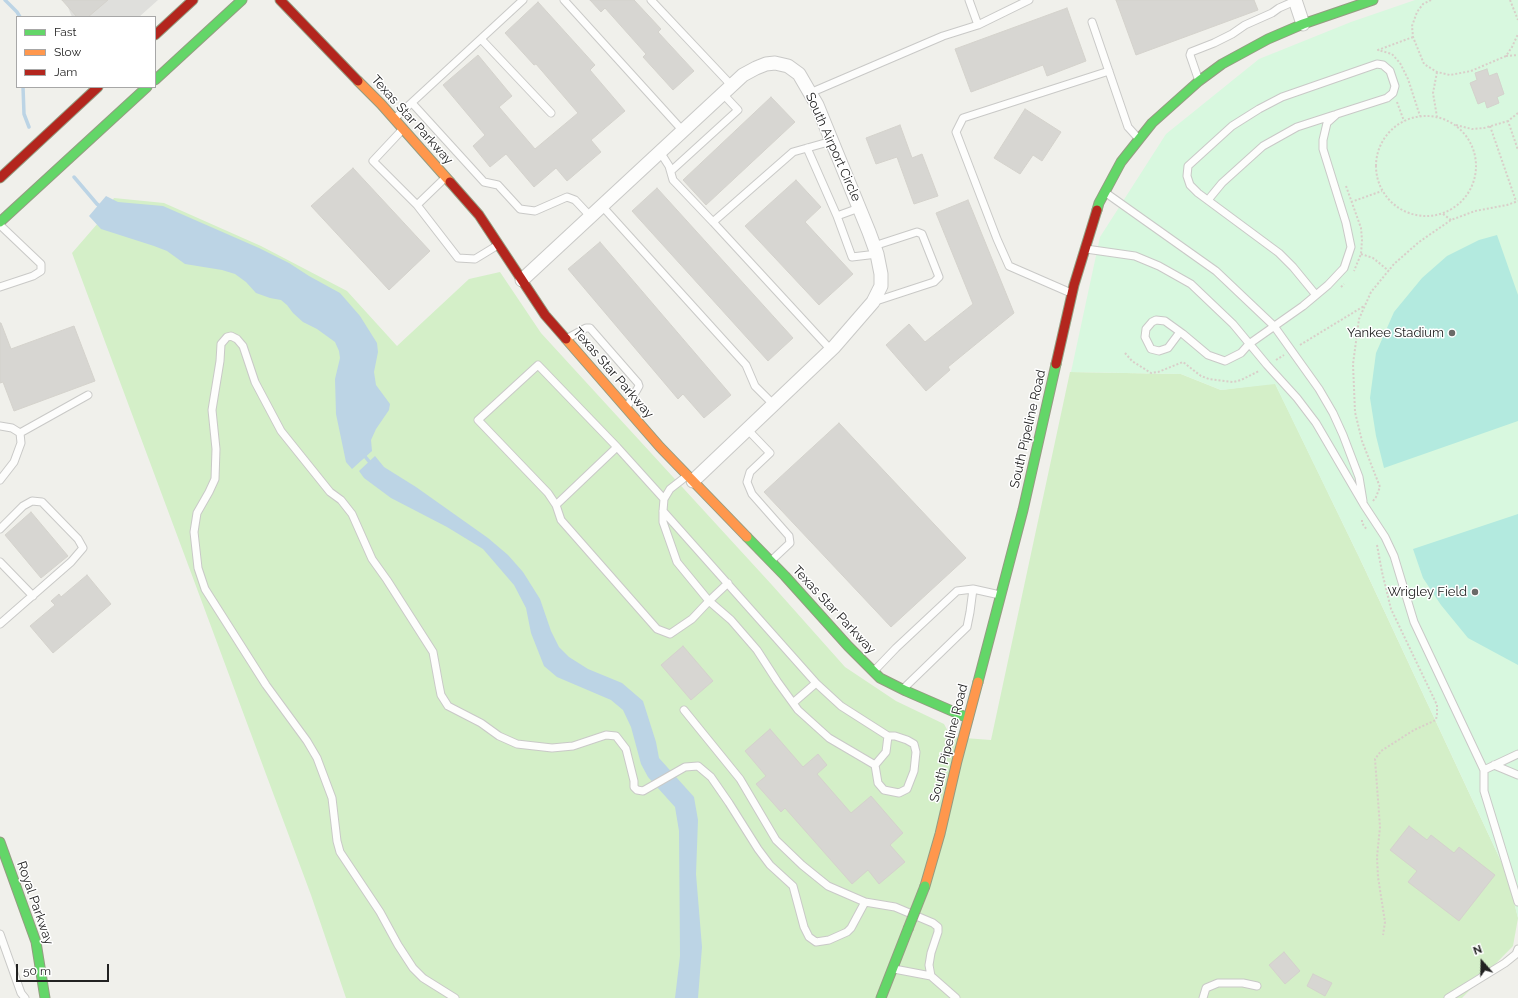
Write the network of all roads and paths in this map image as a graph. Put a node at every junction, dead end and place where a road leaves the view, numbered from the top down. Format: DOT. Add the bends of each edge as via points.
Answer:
graph roads {
  1 [pos="193,0"];
  2 [pos="242,0"];
  3 [pos="280,0"];
  4 [pos="523,0"];
  5 [pos="564,0"];
  6 [pos="651,0"];
  7 [pos="969,0"];
  8 [pos="1030,0"];
  9 [pos="1295,0"];
  10 [pos="1373,0"];
  11 [pos="1430,0"];
  12 [pos="1510,0"];
  13 [pos="1518,20"];
  14 [pos="1092,22"];
  15 [pos="978,24"];
  16 [pos="1303,24"];
  17 [pos="156,34"];
  18 [pos="1518,34"];
  19 [pos="1413,37"];
  20 [pos="481,39"];
  21 [pos="1518,55"];
  22 [pos="1506,56"];
  23 [pos="1108,71"];
  24 [pos="1437,72"];
  25 [pos="156,79"];
  26 [pos="1199,81"];
  27 [pos="97,88"];
  28 [pos="146,88"];
  29 [pos="727,90"];
  30 [pos="810,93"];
  31 [pos="1393,93"];
  32 [pos="412,103"];
  33 [pos="551,113"];
  34 [pos="1518,113"];
  35 [pos="1337,114"];
  36 [pos="1420,116"];
  37 [pos="1437,117"];
  38 [pos="394,120"];
  39 [pos="1404,121"];
  40 [pos="1508,121"];
  41 [pos="1454,125"];
  42 [pos="1490,126"];
  43 [pos="403,129"];
  44 [pos="683,131"];
  45 [pos="832,140"];
  46 [pos="1139,140"];
  47 [pos="807,148"];
  48 [pos="1518,150"];
  49 [pos="660,152"];
  50 [pos="671,171"];
  51 [pos="446,177"];
  52 [pos="0,178"];
  53 [pos="1382,191"];
  54 [pos="1105,192"];
  55 [pos="1208,200"];
  56 [pos="1516,201"];
  57 [pos="417,205"];
  58 [pos="602,206"];
  59 [pos="1341,206"];
  60 [pos="860,208"];
  61 [pos="1443,214"];
  62 [pos="838,216"];
  63 [pos="591,217"];
  64 [pos="1451,220"];
  65 [pos="713,222"];
  66 [pos="0,223"];
  67 [pos="499,244"];
  68 [pos="1085,248"];
  69 [pos="876,250"];
  70 [pos="1349,252"];
  71 [pos="1389,271"];
  72 [pos="522,280"];
  73 [pos="0,286"];
  74 [pos="1072,293"];
  75 [pos="1316,295"];
  76 [pos="873,302"];
  77 [pos="1274,326"];
  78 [pos="1180,332"];
  79 [pos="566,340"];
  80 [pos="1249,344"];
  81 [pos="831,350"];
  82 [pos="88,395"];
  83 [pos="774,404"];
  84 [pos="626,408"];
  85 [pos="0,426"];
  86 [pos="747,429"];
  87 [pos="20,433"];
  88 [pos="617,447"];
  89 [pos="691,478"];
  90 [pos="0,480"];
  91 [pos="664,499"];
  92 [pos="556,505"];
  93 [pos="1364,505"];
  94 [pos="663,511"];
  95 [pos="0,529"];
  96 [pos="770,561"];
  97 [pos="0,562"];
  98 [pos="728,583"];
  99 [pos="973,589"];
  100 [pos="1000,595"];
  101 [pos="33,596"];
  102 [pos="709,600"];
  103 [pos="0,624"];
  104 [pos="874,672"];
  105 [pos="816,683"];
  106 [pos="903,689"];
  107 [pos="793,703"];
  108 [pos="684,710"];
  109 [pos="968,718"];
  110 [pos="888,736"];
  111 [pos="1518,754"];
  112 [pos="875,765"];
  113 [pos="1494,765"];
  114 [pos="1484,770"];
  115 [pos="1518,775"];
  116 [pos="1,846"];
  117 [pos="865,902"];
  118 [pos="1518,902"];
  119 [pos="0,934"];
  120 [pos="1518,949"];
  121 [pos="893,969"];
  122 [pos="932,976"];
  123 [pos="1256,986"];
  124 [pos="25,998"];
  125 [pos="45,998"];
  126 [pos="455,998"];
  127 [pos="881,998"];
  128 [pos="956,998"];
  129 [pos="1203,998"];
  130 [pos="1448,998"];
  1 -- 17 [label="street"];
  2 -- 25 [label="street"];
  3 -- 38 [label="street, Texas Star Parkway"];
  4 -- 20 [label="lane"];
  5 -- 44 [label="lane"];
  6 -- 29 [label="lane"];
  7 -- 15 [label="lane"];
  8 -- 15 [label="lane"];
  9 -- 16 [label="street"];
  9 -- 26 [label="lane" via="1214,43 1191,52"];
  10 -- 16 [label="street, South Pipeline Road"];
  11 -- 19 [label="path" via="1417,12 1412,26"];
  12 -- 13 [label="path"];
  14 -- 23 [label="lane"];
  15 -- 30 [label="lane" via="943,36"];
  16 -- 26 [label="street, South Pipeline Road" via="1268,39 1222,64"];
  18 -- 22 [label="path"];
  19 -- 24 [label="path" via="1424,64"];
  19 -- 36 [label="path" via="1378,50 1392,54 1400,63"];
  20 -- 32 [label="lane"];
  20 -- 33 [label="lane"];
  21 -- 22 [label="path"];
  22 -- 24 [label="path" via="1472,71 1450,75"];
  23 -- 46 [label="lane" via="1128,127"];
  23 -- 74 [label="lane" via="963,118 956,132 1009,266"];
  24 -- 37 [label="path" via="1433,93"];
  26 -- 46 [label="street, South Pipeline Road" via="1152,123"];
  27 -- 52 [label="street"];
  28 -- 66 [label="street"];
  29 -- 30 [label="street, South Airport Circle" via="743,75 766,64 775,63 788,66 799,74"];
  29 -- 44 [label="street, South Airport Circle"];
  29 -- 50 [label="lane" via="738,110"];
  30 -- 45 [label="street, South Airport Circle"];
  31 -- 35 [label="lane" via="1387,98"];
  31 -- 39 [label="path"];
  31 -- 55 [label="lane" via="1395,86 1390,71 1377,64 1282,97 1259,109 1232,126 1188,166 1187,176 1190,185"];
  32 -- 38 [label="lane"];
  32 -- 63 [label="lane" via="484,182 498,186 520,209 535,211 568,197 575,200"];
  34 -- 40 [label="path"];
  35 -- 55 [label="lane" via="1296,128 1263,146 1227,178"];
  35 -- 59 [label="lane" via="1327,123 1323,149"];
  36 -- 37 [label="path"];
  36 -- 39 [label="path"];
  37 -- 41 [label="path"];
  38 -- 43 [label="street, Texas Star Parkway"];
  39 -- 53 [label="path" via="1386,136 1377,154 1376,173"];
  40 -- 42 [label="path"];
  40 -- 48 [label="path"];
  41 -- 42 [label="path" via="1472,128"];
  41 -- 61 [label="path" via="1465,134 1473,147 1477,167 1467,195"];
  42 -- 56 [label="path"];
  43 -- 51 [label="street, Texas Star Parkway"];
  43 -- 57 [label="lane" via="373,161"];
  44 -- 49 [label="street, South Airport Circle"];
  45 -- 47 [label="lane"];
  45 -- 60 [label="street, South Airport Circle"];
  46 -- 54 [label="street, South Pipeline Road" via="1121,162"];
  47 -- 62 [label="lane"];
  47 -- 65 [label="lane" via="793,152"];
  49 -- 50 [label="lane"];
  49 -- 58 [label="street, South Airport Circle"];
  50 -- 65 [label="lane" via="673,180"];
  51 -- 57 [label="lane"];
  51 -- 67 [label="street, Texas Star Parkway" via="479,215"];
  53 -- 59 [label="path"];
  53 -- 61 [label="path" via="1388,200 1404,212 1424,217"];
  54 -- 68 [label="street, South Pipeline Road"];
  54 -- 77 [label="lane" via="1216,271"];
  55 -- 75 [label="lane" via="1279,253"];
  57 -- 67 [label="lane" via="458,258 475,259"];
  58 -- 63 [label="street, South Airport Circle"];
  58 -- 83 [label="lane" via="746,365 755,386"];
  59 -- 70 [label="lane" via="1351,247"];
  60 -- 62 [label="lane"];
  60 -- 69 [label="street, South Airport Circle"];
  61 -- 64 [label="path"];
  62 -- 69 [label="lane" via="852,257"];
  63 -- 72 [label="street, South Airport Circle"];
  65 -- 81 [label="lane"];
  66 -- 73 [label="lane" via="41,264 40,271 33,276"];
  67 -- 72 [label="street, Texas Star Parkway"];
  68 -- 74 [label="street, South Pipeline Road"];
  68 -- 80 [label="lane" via="1135,256 1191,284 1233,324"];
  69 -- 76 [label="street, South Airport Circle" via="881,274 880,286"];
  69 -- 76 [label="lane" via="917,232 922,234 939,277 934,282"];
  70 -- 71 [label="path" via="1373,258"];
  70 -- 75 [label="lane" via="1344,268"];
  72 -- 79 [label="street, Texas Star Parkway" via="545,315"];
  74 -- 100 [label="street, South Pipeline Road" via="1023,510"];
  75 -- 77 [label="lane"];
  76 -- 81 [label="street, South Airport Circle"];
  77 -- 80 [label="lane"];
  77 -- 93 [label="lane" via="1320,389 1333,413 1359,477"];
  78 -- 78 [label="lane" via="1168,348 1159,351 1151,349 1145,337 1148,325 1156,320 1165,321"];
  78 -- 80 [label="lane" via="1208,355 1225,361 1241,353"];
  79 -- 84 [label="street, Texas Star Parkway"];
  79 -- 84 [label="lane" via="590,328 638,383 639,386"];
  80 -- 93 [label="lane" via="1316,423"];
  81 -- 83 [label="street, South Airport Circle"];
  82 -- 87 [label="lane"];
  83 -- 86 [label="street, South Airport Circle"];
  84 -- 89 [label="street, Texas Star Parkway"];
  85 -- 87 [label="lane" via="12,428"];
  86 -- 89 [label="street, South Airport Circle"];
  86 -- 96 [label="lane" via="770,453 750,472 747,482 752,494 789,536 790,543"];
  87 -- 90 [label="lane" via="21,443 14,462"];
  88 -- 91 [label="lane"];
  88 -- 92 [label="lane"];
  88 -- 92 [label="lane" via="538,365 478,420 548,493"];
  89 -- 91 [label="lane" via="670,489"];
  89 -- 96 [label="street, Texas Star Parkway"];
  91 -- 94 [label="lane"];
  92 -- 102 [label="lane" via="561,520 657,629 670,634 692,619"];
  93 -- 114 [label="lane" via="1394,556 1414,622"];
  94 -- 98 [label="lane"];
  94 -- 102 [label="lane" via="663,522 677,562"];
  95 -- 101 [label="lane" via="24,506 32,501 42,502 78,539 83,548"];
  96 -- 104 [label="street, Texas Star Parkway"];
  97 -- 101 [label="lane"];
  98 -- 102 [label="lane"];
  98 -- 105 [label="lane"];
  99 -- 100 [label="lane"];
  99 -- 104 [label="lane" via="957,591"];
  99 -- 106 [label="lane" via="967,627"];
  100 -- 109 [label="street, South Pipeline Road"];
  101 -- 103 [label="lane"];
  102 -- 107 [label="lane" via="731,620 757,650"];
  104 -- 106 [label="street, Texas Star Parkway" via="880,678"];
  105 -- 107 [label="lane"];
  105 -- 110 [label="lane" via="841,706"];
  106 -- 109 [label="street, Texas Star Parkway"];
  107 -- 112 [label="lane" via="829,738"];
  108 -- 117 [label="lane" via="740,780 776,840 828,886"];
  109 -- 121 [label="street, South Pipeline Road, bridge" via="925,886"];
  110 -- 112 [label="lane" via="886,752"];
  110 -- 112 [label="lane" via="895,736 914,744 914,771 907,789 899,793 884,790 878,784"];
  111 -- 113 [label="lane"];
  113 -- 114 [label="lane"];
  113 -- 115 [label="lane"];
  114 -- 118 [label="lane" via="1484,791"];
  116 -- 125 [label="street, Royal Parkway" via="36,942"];
  117 -- 122 [label="lane" via="895,907 938,927 929,965"];
  117 -- 126 [label="lane" via="847,932 829,940 816,942 809,937 804,927 793,886 770,865 711,778 698,766 685,767 643,791 637,790 634,787 626,749 616,736 606,735 573,746 552,748 517,744 448,706 439,686 433,652 372,559 352,514 341,500 330,492 281,431 255,382 243,346 237,339 227,337 221,344 212,410 216,449 215,479 197,513 194,532 198,568 205,590 317,758 332,798 340,852 413,968 423,978"];
  119 -- 124 [label="lane"];
  120 -- 130 [label="lane" via="1505,963"];
  121 -- 122 [label="lane"];
  121 -- 127 [label="street, South Pipeline Road"];
  122 -- 128 [label="lane"];
  123 -- 129 [label="lane" via="1218,983 1206,988"];
}
